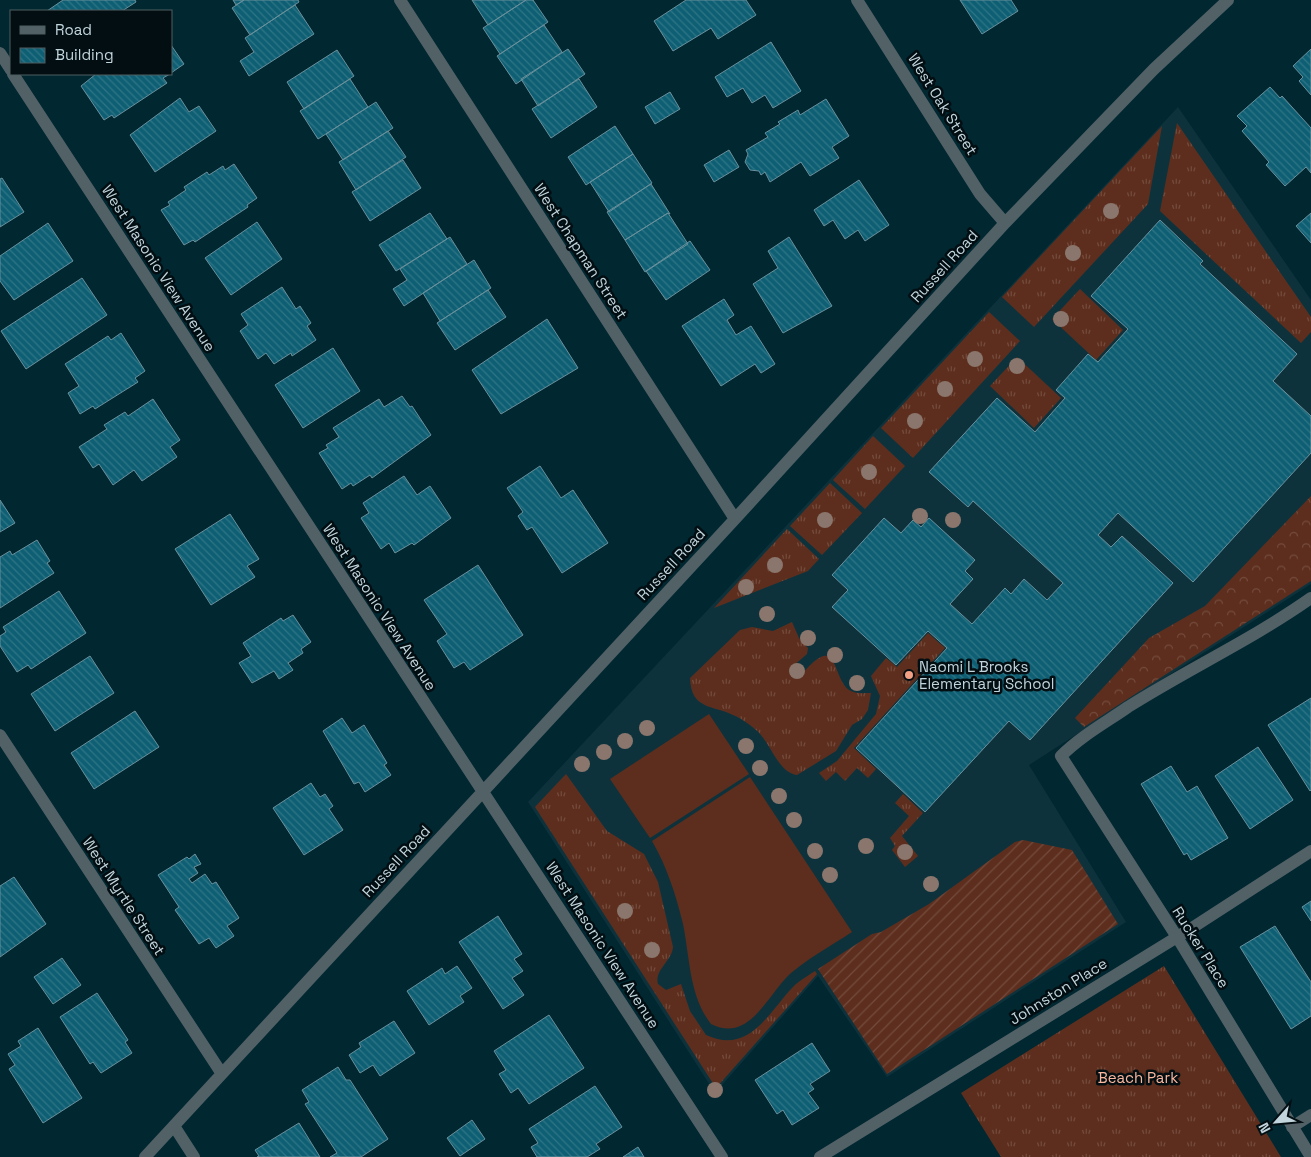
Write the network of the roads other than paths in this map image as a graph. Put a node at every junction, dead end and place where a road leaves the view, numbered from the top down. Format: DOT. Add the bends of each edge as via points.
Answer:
graph roads {
  1 [pos="400,0"];
  2 [pos="857,0"];
  3 [pos="1228,0"];
  4 [pos="0,53"];
  5 [pos="10,68"];
  6 [pos="15,75"];
  7 [pos="1005,223"];
  8 [pos="735,519"];
  9 [pos="1311,598"];
  10 [pos="0,735"];
  11 [pos="482,791"];
  12 [pos="1311,852"];
  13 [pos="1177,937"];
  14 [pos="222,1074"];
  15 [pos="1311,1115"];
  16 [pos="174,1126"];
  17 [pos="1292,1127"];
  18 [pos="145,1157"];
  19 [pos="194,1157"];
  20 [pos="722,1157"];
  21 [pos="820,1157"];
  22 [pos="1311,1157"];
  1 -- 8 [label="street, West Chapman Street"];
  2 -- 7 [label="street, West Oak Street" via="980,194"];
  3 -- 7 [label="street, Russell Road" via="1154,69"];
  4 -- 5 [label="street"];
  6 -- 11 [label="street, West Masonic View Avenue"];
  7 -- 8 [label="street, Russell Road"];
  8 -- 11 [label="street, Russell Road"];
  9 -- 13 [label="street, Rucker Place" via="1164,685 1085,736 1061,756"];
  10 -- 14 [label="street, West Myrtle Street"];
  11 -- 14 [label="street, Russell Road"];
  11 -- 20 [label="street, West Masonic View Avenue"];
  12 -- 13 [label="street, Johnston Place"];
  13 -- 17 [label="street, Rucker Place"];
  13 -- 21 [label="street, Johnston Place"];
  14 -- 16 [label="street, Russell Road"];
  15 -- 17 [label="street"];
  16 -- 18 [label="street, Russell Road"];
  16 -- 19 [label="street"];
  17 -- 22 [label="street, Rucker Place"];
}
